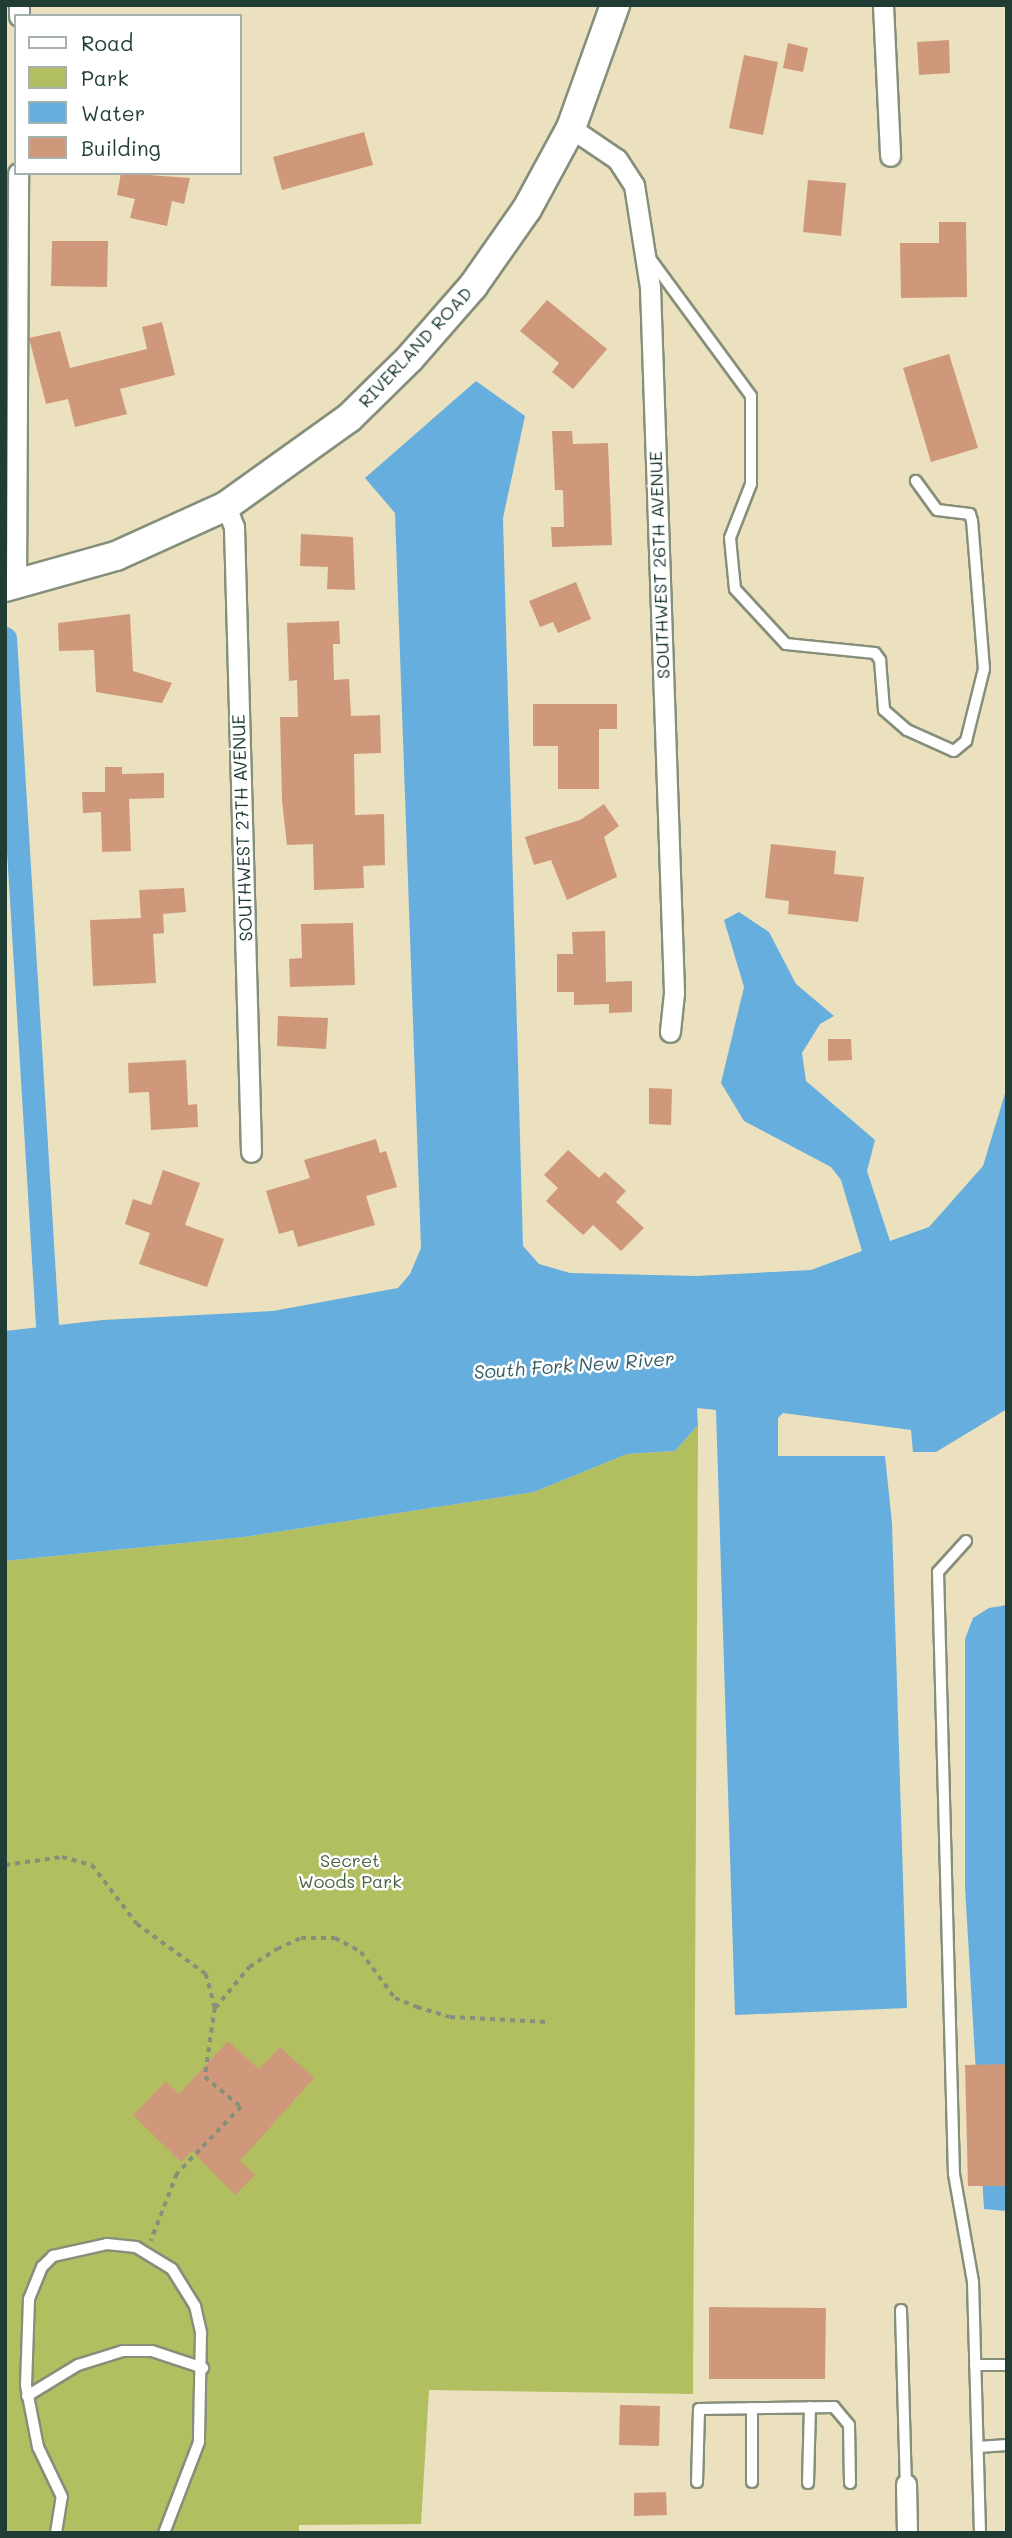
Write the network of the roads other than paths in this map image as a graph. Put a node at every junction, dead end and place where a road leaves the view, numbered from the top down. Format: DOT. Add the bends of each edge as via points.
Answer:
graph roads {
  1 [pos="615,5"];
  2 [pos="884,5"];
  3 [pos="571,128"];
  4 [pos="890,156"];
  5 [pos="18,175"];
  6 [pos="644,251"];
  7 [pos="916,481"];
  8 [pos="226,506"];
  9 [pos="10,586"];
  10 [pos="670,1032"];
  11 [pos="251,1152"];
  12 [pos="966,1541"];
  13 [pos="901,2310"];
  14 [pos="975,2365"];
  15 [pos="1007,2365"];
  16 [pos="203,2368"];
  17 [pos="27,2396"];
  18 [pos="810,2407"];
  19 [pos="752,2408"];
  20 [pos="1007,2445"];
  21 [pos="978,2446"];
  22 [pos="697,2482"];
  23 [pos="752,2483"];
  24 [pos="808,2483"];
  25 [pos="850,2483"];
  26 [pos="906,2484"];
  27 [pos="56,2533"];
  28 [pos="164,2533"];
  29 [pos="907,2533"];
  30 [pos="980,2533"];
  1 -- 3 [label="street, RIVERLAND ROAD"];
  2 -- 4 [label="street"];
  3 -- 6 [label="street, SOUTHWEST 26TH AVENUE" via="617,159 628,177"];
  3 -- 8 [label="street, RIVERLAND ROAD" via="527,209 473,286 410,358 349,418"];
  5 -- 9 [label="street"];
  6 -- 7 [label="lane" via="751,396 751,484 730,538 735,589 786,644 874,653 880,660 884,710 907,730 954,751 966,741 984,669 972,521 970,514 937,510"];
  6 -- 10 [label="street, SOUTHWEST 26TH AVENUE" via="650,287 673,979"];
  8 -- 9 [label="street, RIVERLAND ROAD" via="116,556"];
  8 -- 11 [label="street, SOUTHWEST 27TH AVENUE" via="234,527"];
  12 -- 14 [label="lane" via="938,1572 954,2174 973,2281"];
  13 -- 26 [label="lane"];
  14 -- 15 [label="lane"];
  14 -- 21 [label="lane"];
  16 -- 17 [label="lane" via="152,2351 123,2351 78,2365"];
  16 -- 17 [label="lane" via="195,2306 172,2269 147,2252 107,2245 74,2249 53,2256 33,2284 26,2322"];
  16 -- 28 [label="lane" via="199,2442"];
  17 -- 27 [label="lane" via="38,2447 62,2497"];
  18 -- 19 [label="lane"];
  18 -- 24 [label="lane"];
  18 -- 25 [label="lane" via="834,2407 849,2425"];
  19 -- 22 [label="lane" via="699,2409"];
  19 -- 23 [label="lane"];
  20 -- 21 [label="lane"];
  21 -- 30 [label="lane"];
  26 -- 29 [label="street"];
}
